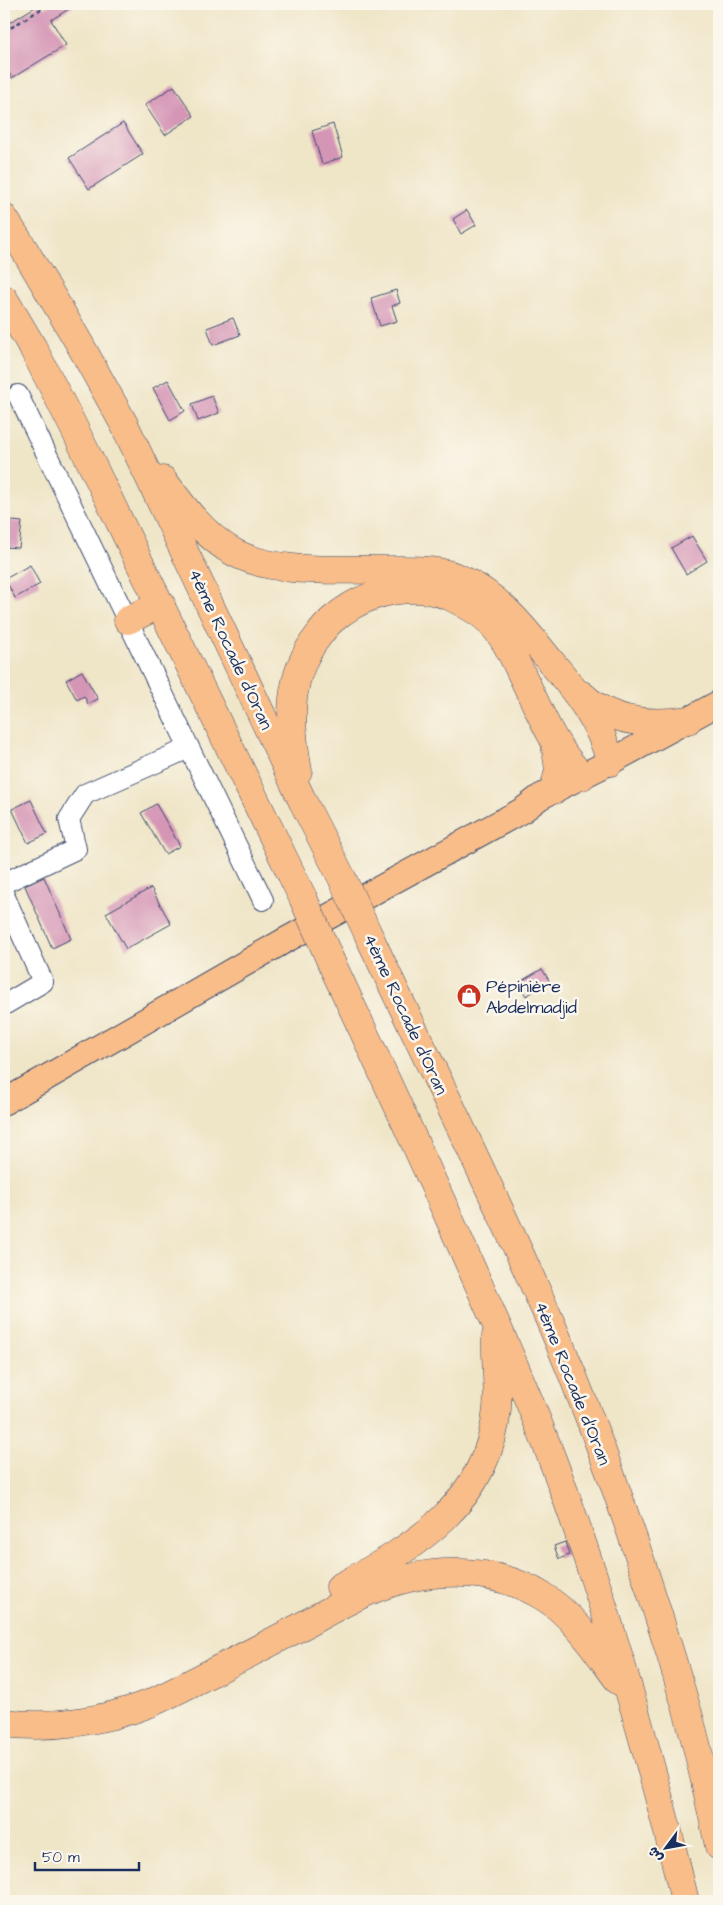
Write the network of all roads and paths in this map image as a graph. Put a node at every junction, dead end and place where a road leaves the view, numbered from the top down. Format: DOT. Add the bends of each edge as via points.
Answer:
graph roads {
  1 [pos="49,4"];
  2 [pos="4,32"];
  3 [pos="4,218"];
  4 [pos="4,299"];
  5 [pos="18,395"];
  6 [pos="124,424"];
  7 [pos="161,604"];
  8 [pos="128,620"];
  9 [pos="572,686"];
  10 [pos="719,703"];
  11 [pos="688,720"];
  12 [pos="555,743"];
  13 [pos="189,748"];
  14 [pos="610,762"];
  15 [pos="582,776"];
  16 [pos="547,793"];
  17 [pos="303,802"];
  18 [pos="4,882"];
  19 [pos="4,895"];
  20 [pos="263,900"];
  21 [pos="4,1005"];
  22 [pos="4,1084"];
  23 [pos="4,1102"];
  24 [pos="496,1322"];
  25 [pos="631,1696"];
  26 [pos="4,1707"];
  27 [pos="4,1723"];
  28 [pos="719,1846"];
  29 [pos="685,1901"];
  1 -- 2 [label="path"];
  3 -- 6 [label="highway, 4ème Rocade d'Oran"];
  4 -- 7 [label="highway" via="38,356"];
  5 -- 8 [label="lane"];
  6 -- 9 [label="highway" via="185,509 208,534 234,552 281,566 429,571 462,579 486,592 499,604"];
  6 -- 17 [label="highway, 4ème Rocade d'Oran"];
  7 -- 8 [label="highway"];
  7 -- 24 [label="highway, bridge" via="303,898"];
  8 -- 13 [label="lane"];
  9 -- 11 [label="highway" via="587,701 625,720 667,723"];
  9 -- 14 [label="highway" via="603,738"];
  10 -- 11 [label="main road"];
  11 -- 14 [label="main road"];
  12 -- 15 [label="highway"];
  12 -- 16 [label="highway" via="559,770"];
  12 -- 17 [label="highway" via="508,646 478,611 453,597 428,589 373,595 345,608 326,626 307,653 294,687 291,721"];
  13 -- 18 [label="lane" via="85,794 68,819 76,849"];
  13 -- 20 [label="lane"];
  14 -- 15 [label="main road"];
  15 -- 16 [label="main road"];
  16 -- 22 [label="main road" via="510,804 287,922"];
  16 -- 23 [label="main road" via="524,810 268,950"];
  17 -- 28 [label="highway, 4ème Rocade d'Oran, bridge" via="507,1228 584,1403 650,1585 686,1705"];
  19 -- 21 [label="lane" via="43,982"];
  24 -- 25 [label="highway" via="560,1480"];
  24 -- 26 [label="highway" via="497,1408 489,1445 464,1497 436,1526 373,1569 181,1672 144,1688 75,1707 33,1710"];
  25 -- 27 [label="highway" via="582,1632 545,1598 499,1578 447,1572 404,1579 366,1592 149,1704 81,1722 24,1726"];
  25 -- 29 [label="highway"];
}
